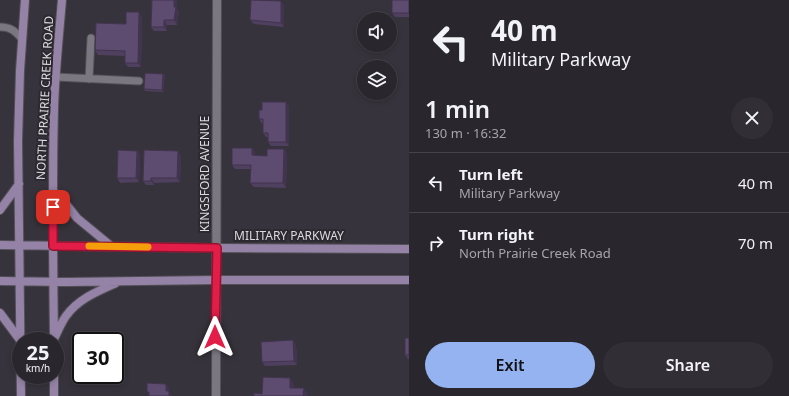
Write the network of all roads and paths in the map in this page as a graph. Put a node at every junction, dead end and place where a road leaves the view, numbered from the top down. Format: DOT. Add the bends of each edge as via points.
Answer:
graph roads {
  1 [pos="25,0"];
  2 [pos="62,0"];
  3 [pos="217,0"];
  4 [pos="0,27"];
  5 [pos="91,38"];
  6 [pos="22,39"];
  7 [pos="56,77"];
  8 [pos="89,79"];
  9 [pos="139,81"];
  10 [pos="19,184"];
  11 [pos="53,191"];
  12 [pos="0,210"];
  13 [pos="0,245"];
  14 [pos="20,246"];
  15 [pos="53,246"];
  16 [pos="111,246"];
  17 [pos="217,248"];
  18 [pos="409,249"];
  19 [pos="216,280"];
  20 [pos="409,280"];
  21 [pos="0,281"];
  22 [pos="20,281"];
  23 [pos="53,282"];
  24 [pos="119,282"];
  25 [pos="0,313"];
  26 [pos="14,332"];
  27 [pos="20,332"];
  28 [pos="54,332"];
  29 [pos="58,332"];
  30 [pos="21,384"];
  31 [pos="54,384"];
  32 [pos="21,396"];
  33 [pos="54,396"];
  34 [pos="216,396"];
  1 -- 6 [label="main road, NORTH PRAIRIE CREEK ROAD"];
  2 -- 7 [label="main road, NORTH PRAIRIE CREEK ROAD"];
  3 -- 17 [label="street, KINGSFORD AVENUE"];
  4 -- 6 [label="lane" via="7,27"];
  5 -- 8 [label="lane"];
  6 -- 10 [label="main road, NORTH PRAIRIE CREEK ROAD"];
  7 -- 8 [label="lane"];
  7 -- 11 [label="main road, NORTH PRAIRIE CREEK ROAD"];
  8 -- 9 [label="lane"];
  10 -- 12 [label="main road"];
  10 -- 14 [label="main road, NORTH PRAIRIE CREEK ROAD"];
  11 -- 15 [label="main road, NORTH PRAIRIE CREEK ROAD"];
  11 -- 16 [label="main road" via="77,218"];
  13 -- 14 [label="main road, MILITARY PARKWAY"];
  14 -- 15 [label="main road, MILITARY PARKWAY"];
  14 -- 22 [label="main road, NORTH PRAIRIE CREEK ROAD"];
  15 -- 16 [label="main road, MILITARY PARKWAY"];
  15 -- 23 [label="main road, NORTH PRAIRIE CREEK ROAD"];
  16 -- 17 [label="main road, MILITARY PARKWAY"];
  17 -- 18 [label="main road, MILITARY PARKWAY"];
  17 -- 19 [label="street, KINGSFORD AVENUE"];
  19 -- 20 [label="main road"];
  19 -- 24 [label="main road"];
  19 -- 34 [label="street, KINGSFORD AVENUE"];
  21 -- 22 [label="main road"];
  22 -- 23 [label="main road"];
  22 -- 27 [label="main road, NORTH PRAIRIE CREEK ROAD"];
  23 -- 24 [label="main road"];
  23 -- 28 [label="main road, NORTH PRAIRIE CREEK ROAD"];
  24 -- 29 [label="main road" via="81,301 66,316"];
  25 -- 26 [label="main road"];
  30 -- 32 [label="main road, NORTH PRAIRIE CREEK ROAD"];
  31 -- 33 [label="main road"];
}
